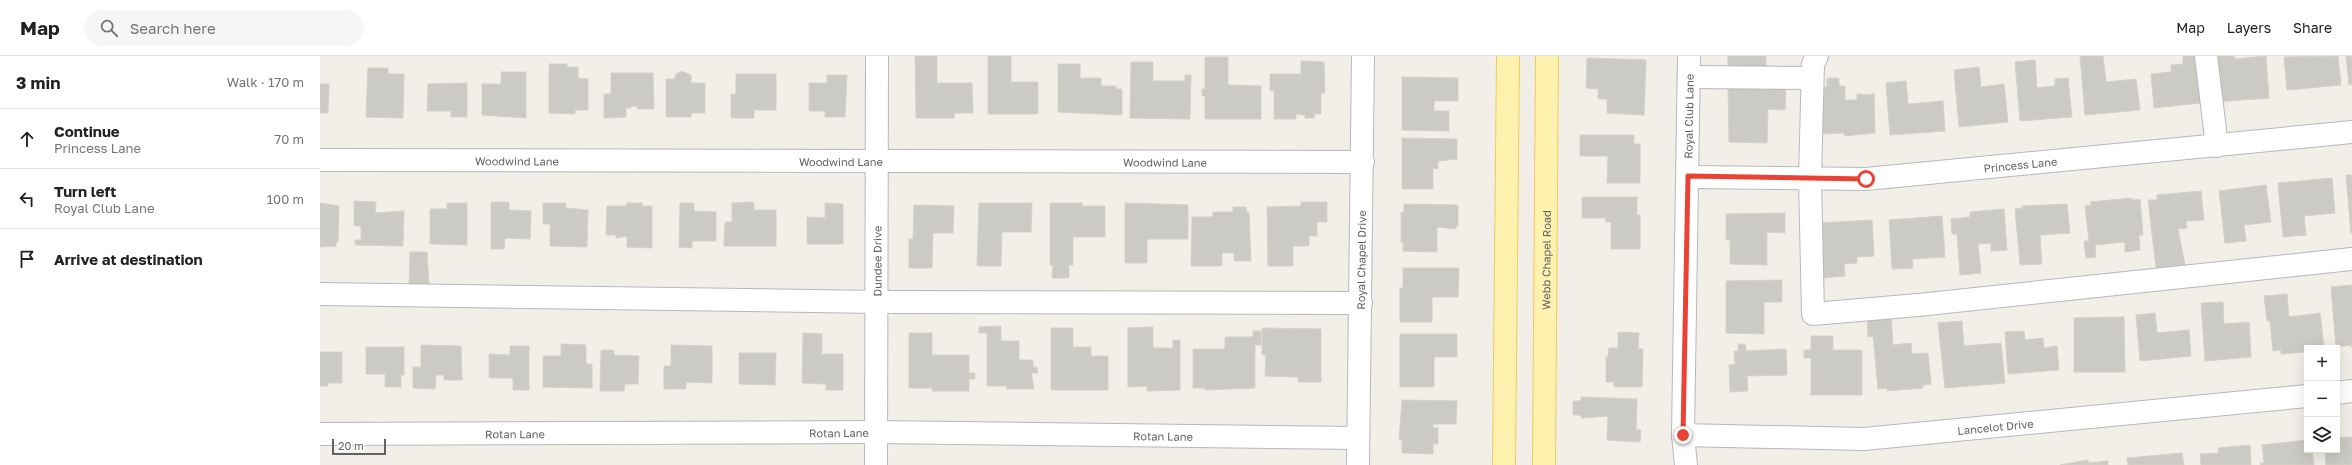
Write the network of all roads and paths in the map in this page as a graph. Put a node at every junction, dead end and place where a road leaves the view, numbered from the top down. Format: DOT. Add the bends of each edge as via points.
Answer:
graph roads {
  1 [pos="877,56"];
  2 [pos="1363,56"];
  3 [pos="1508,56"];
  4 [pos="1547,56"];
  5 [pos="1817,56"];
  6 [pos="2206,56"];
  7 [pos="1689,66"];
  8 [pos="1812,78"];
  9 [pos="2352,132"];
  10 [pos="2217,146"];
  11 [pos="320,160"];
  12 [pos="876,161"];
  13 [pos="1363,162"];
  14 [pos="1688,176"];
  15 [pos="1810,178"];
  16 [pos="2352,260"];
  17 [pos="320,294"];
  18 [pos="878,302"];
  19 [pos="1361,303"];
  20 [pos="2352,391"];
  21 [pos="2340,393"];
  22 [pos="2304,396"];
  23 [pos="876,432"];
  24 [pos="320,434"];
  25 [pos="1683,435"];
  26 [pos="1358,438"];
  27 [pos="876,465"];
  28 [pos="1358,465"];
  29 [pos="1504,465"];
  30 [pos="1544,465"];
  31 [pos="1686,465"];
  1 -- 12 [label="street, Dundee Drive"];
  2 -- 13 [label="street, Royal Chapel Drive"];
  3 -- 29 [label="main road"];
  4 -- 30 [label="main road, Webb Chapel Road"];
  5 -- 8 [label="street" via="1813,64"];
  6 -- 10 [label="street"];
  7 -- 8 [label="street"];
  7 -- 14 [label="street, Royal Club Lane"];
  8 -- 15 [label="street"];
  9 -- 10 [label="street, Princess Lane"];
  10 -- 15 [label="street, Princess Lane" via="1866,179"];
  11 -- 12 [label="street, Woodwind Lane"];
  12 -- 13 [label="street, Woodwind Lane"];
  12 -- 18 [label="street, Dundee Drive"];
  13 -- 19 [label="street, Royal Chapel Drive"];
  14 -- 15 [label="street, Princess Lane"];
  14 -- 25 [label="street, Royal Club Lane"];
  15 -- 16 [label="street" via="1813,314 1918,306"];
  17 -- 18 [label="street"];
  18 -- 19 [label="street"];
  18 -- 23 [label="street, Dundee Drive"];
  19 -- 26 [label="street, Royal Chapel Drive"];
  20 -- 21 [label="street"];
  22 -- 25 [label="street, Lancelot Drive" via="1864,439"];
  23 -- 24 [label="street, Rotan Lane"];
  23 -- 26 [label="street, Rotan Lane"];
  23 -- 27 [label="street, Dundee Drive"];
  25 -- 31 [label="street, Royal Club Lane"];
  26 -- 28 [label="street, Royal Chapel Drive"];
}
